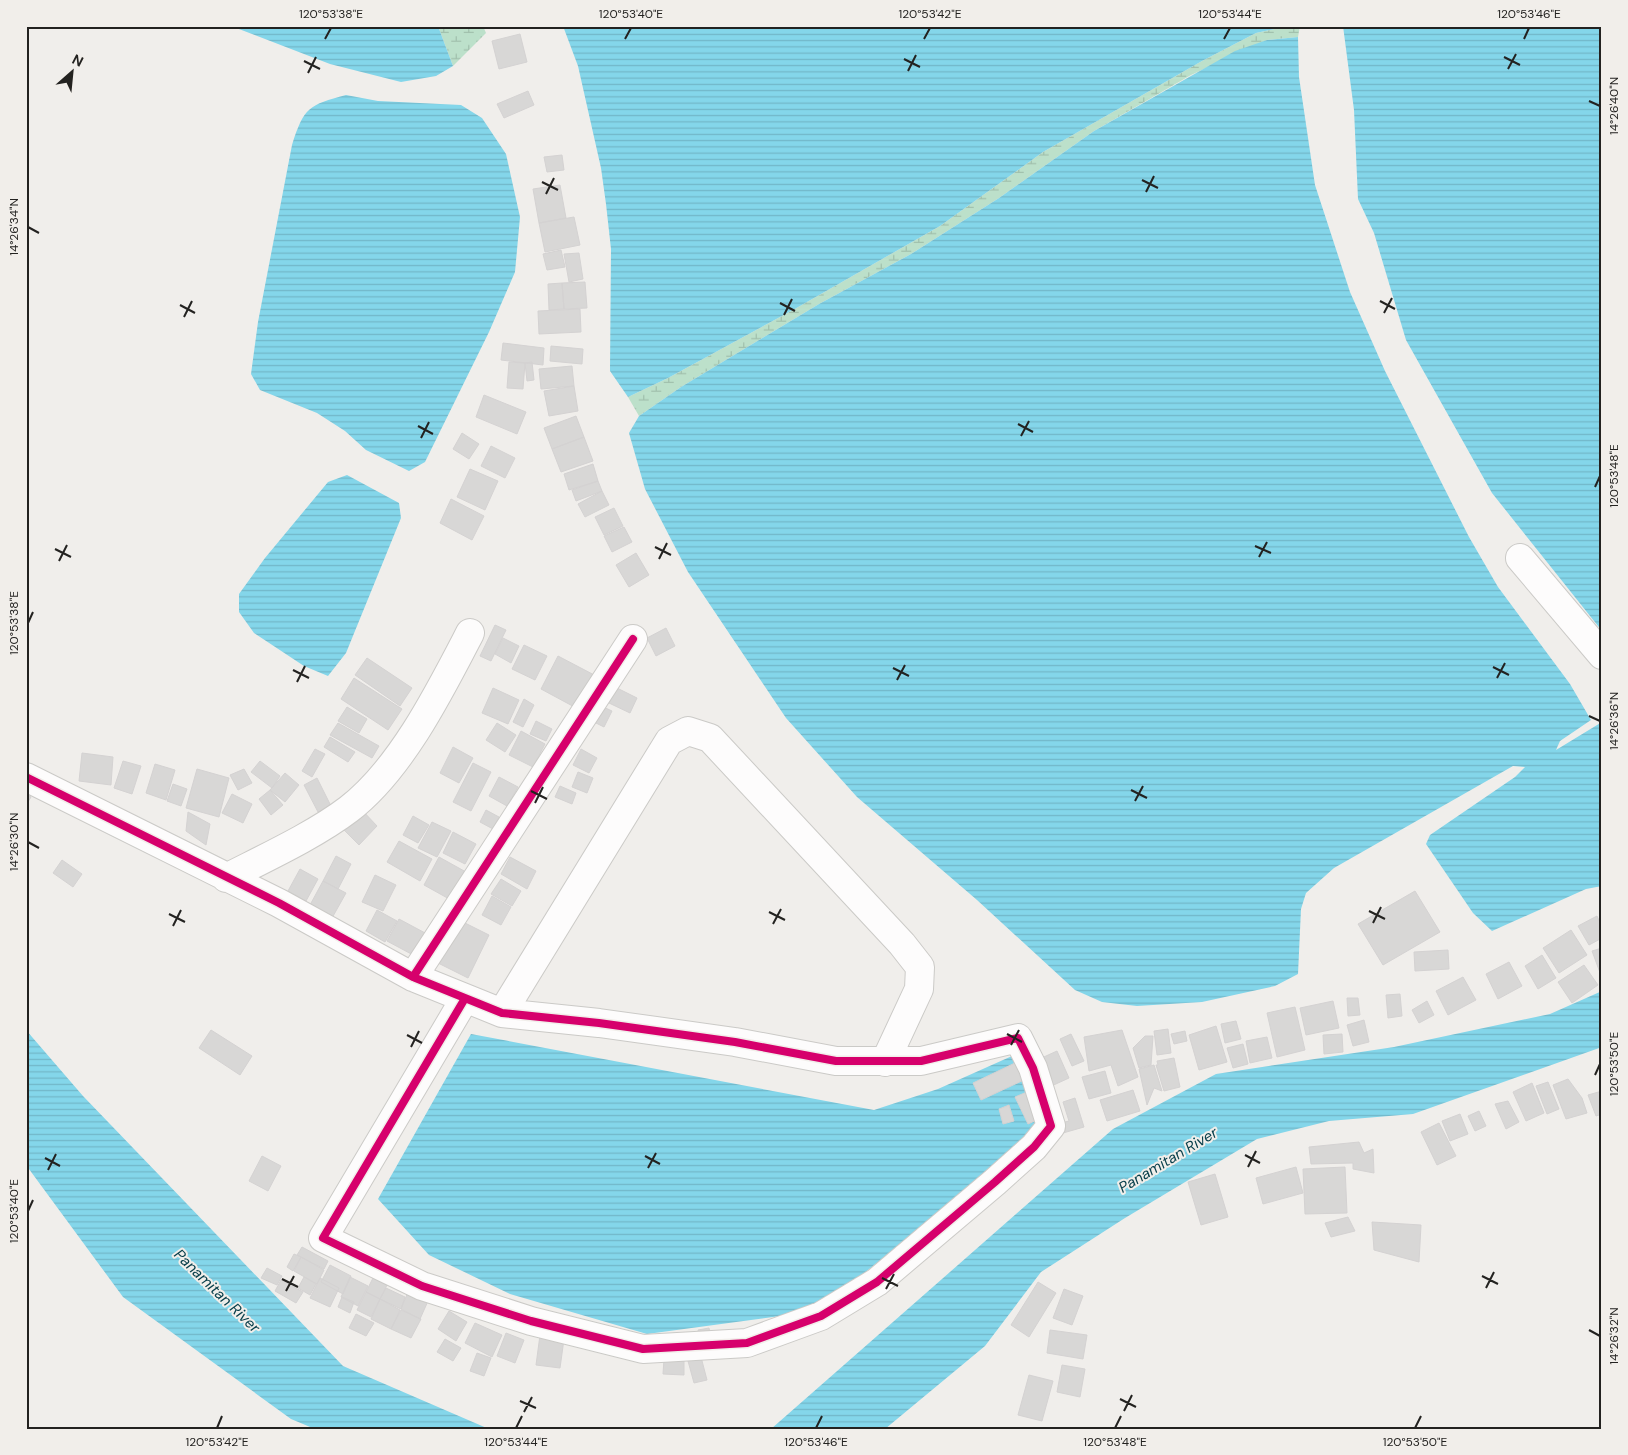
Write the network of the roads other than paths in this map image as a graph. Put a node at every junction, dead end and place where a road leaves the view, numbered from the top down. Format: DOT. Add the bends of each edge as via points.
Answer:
graph roads {
  1 [pos="1520,558"];
  2 [pos="470,633"];
  3 [pos="633,639"];
  4 [pos="1602,655"];
  5 [pos="26,777"];
  6 [pos="226,878"];
  7 [pos="413,978"];
  8 [pos="464,1000"];
  9 [pos="502,1013"];
  10 [pos="885,1062"];
  1 -- 4 [label="street"];
  2 -- 6 [label="street" via="448,676 392,766 349,808"];
  3 -- 7 [label="street"];
  5 -- 6 [label="street"];
  6 -- 7 [label="street" via="280,903"];
  7 -- 8 [label="street"];
  8 -- 9 [label="street"];
  8 -- 10 [label="street" via="323,1238 422,1286 531,1321 643,1349 748,1343 820,1316 877,1282 944,1228 1034,1147 1051,1126 1032,1068 1018,1038 920,1061"];
  9 -- 10 [label="street" via="735,1042 836,1061"];
  9 -- 10 [label="street" via="669,741 688,731 710,738 920,967 919,990"];
}
